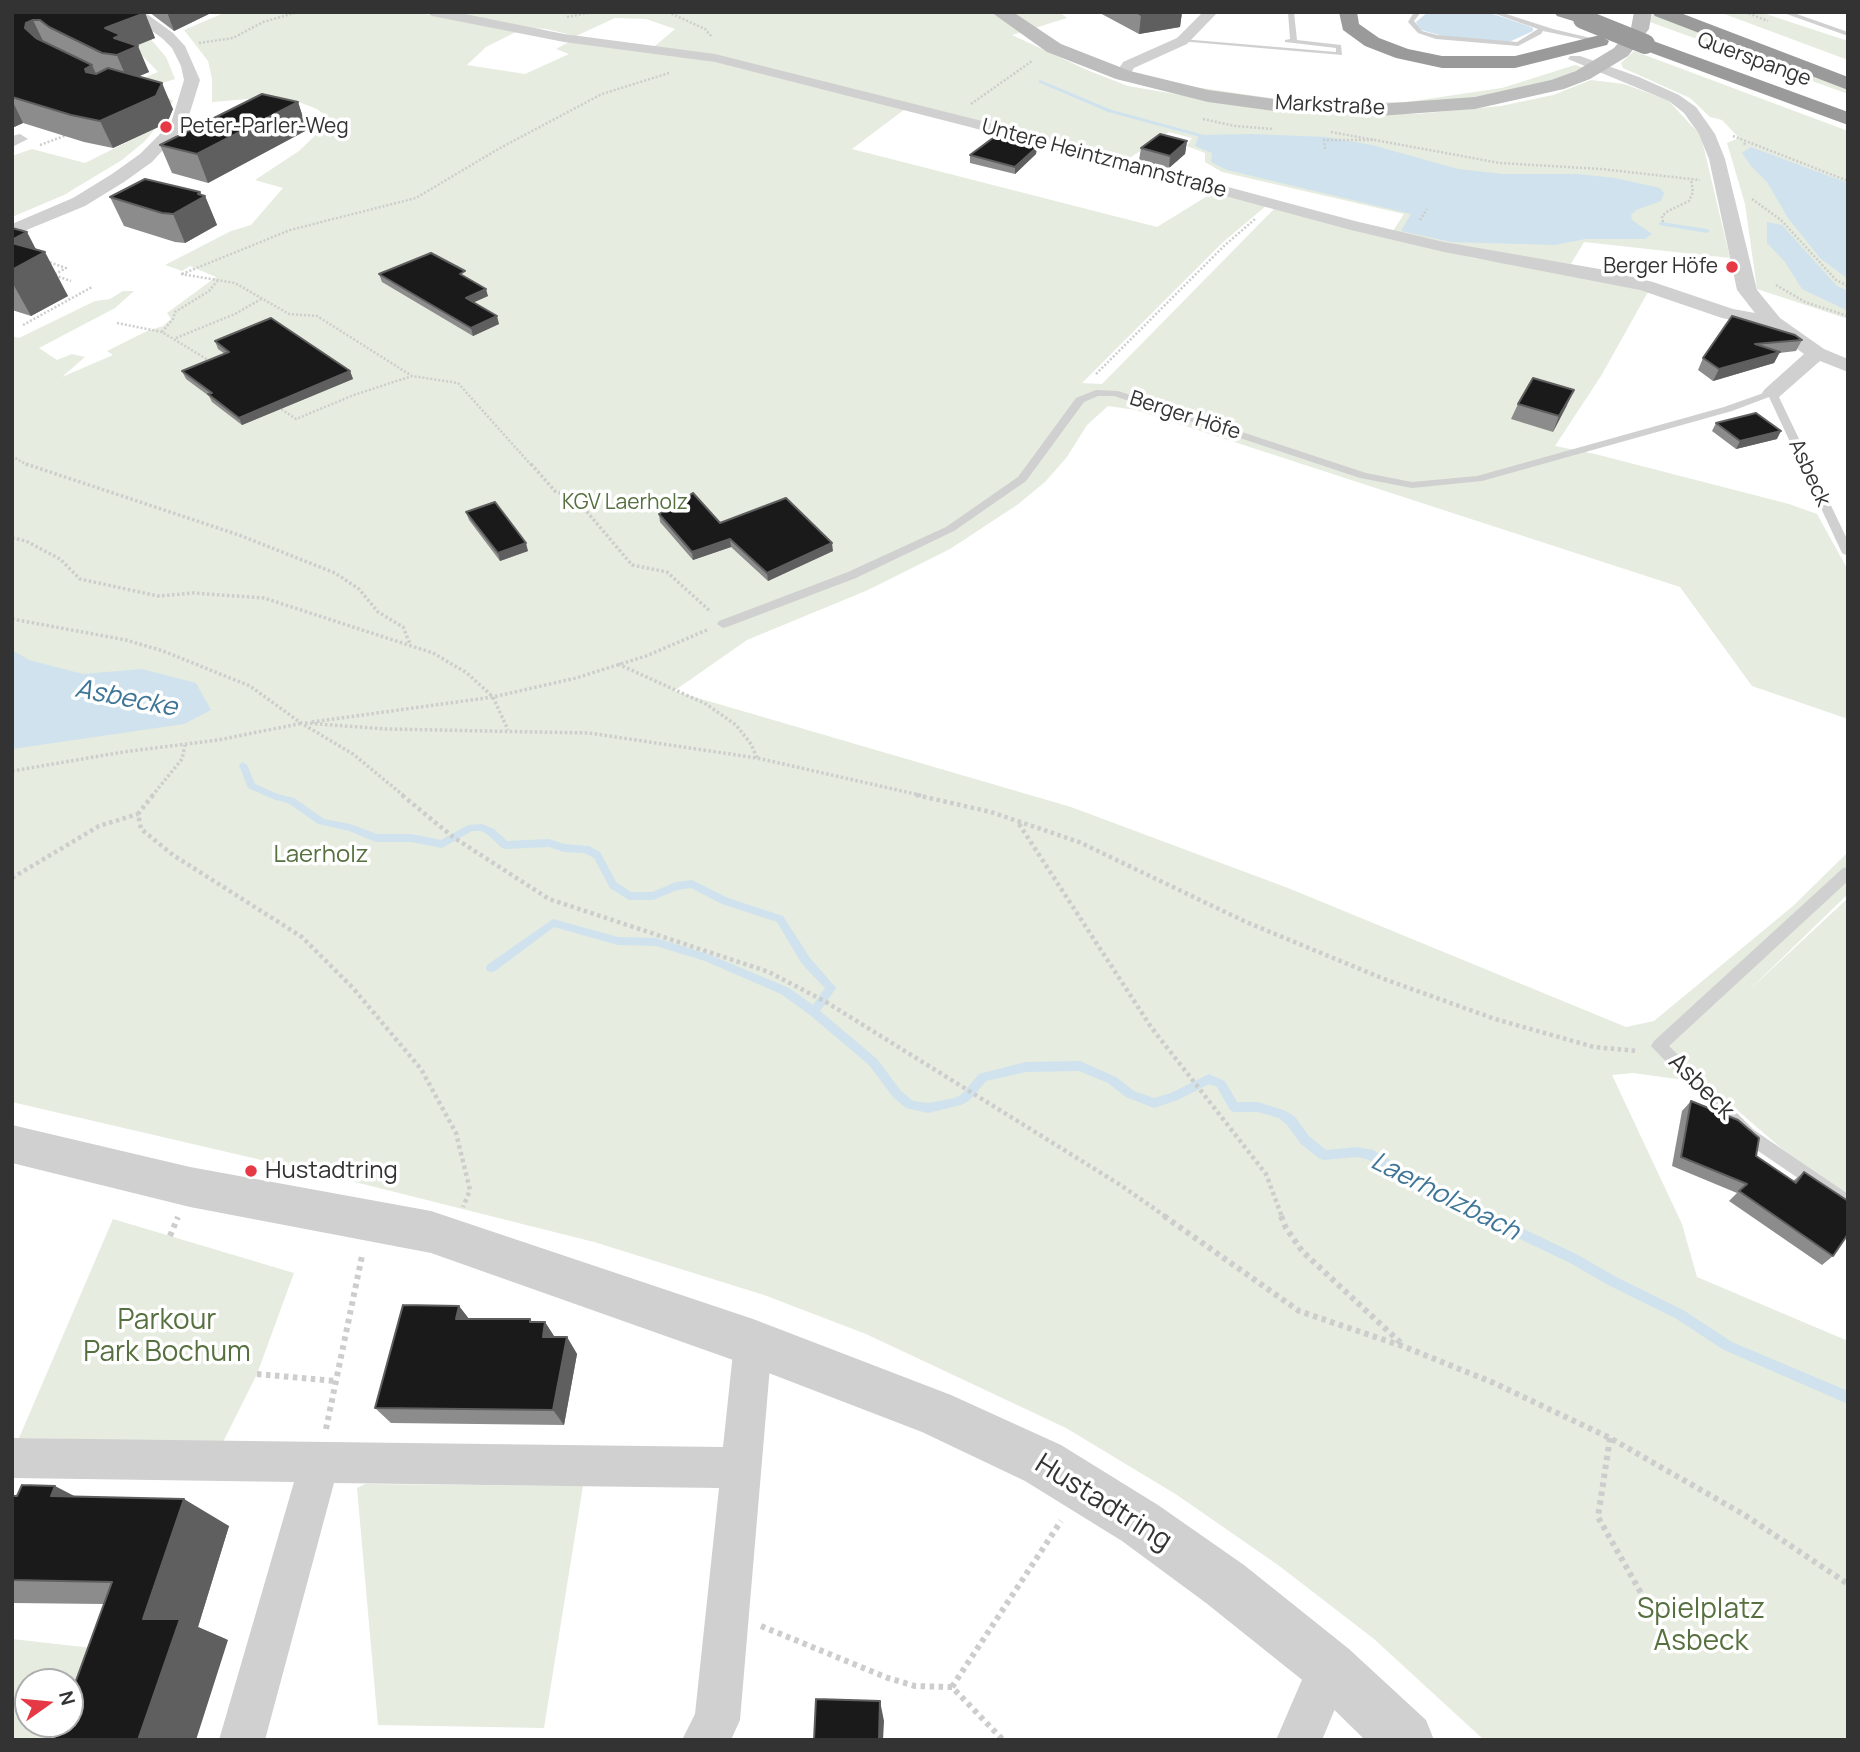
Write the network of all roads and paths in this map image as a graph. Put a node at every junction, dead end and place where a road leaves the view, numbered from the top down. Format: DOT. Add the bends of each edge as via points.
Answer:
graph roads {
  1 [pos="134,12"];
  2 [pos="298,12"];
  3 [pos="432,12"];
  4 [pos="1000,12"];
  5 [pos="1010,12"];
  6 [pos="1211,12"];
  7 [pos="1291,12"];
  8 [pos="1348,12"];
  9 [pos="1418,12"];
  10 [pos="1493,12"];
  11 [pos="1643,12"];
  12 [pos="1661,12"];
  13 [pos="1784,12"];
  14 [pos="1623,13"];
  15 [pos="1578,14"];
  16 [pos="1542,27"];
  17 [pos="1848,34"];
  18 [pos="1488,35"];
  19 [pos="1184,39"];
  20 [pos="1649,39"];
  21 [pos="1600,41"];
  22 [pos="1294,42"];
  23 [pos="1521,42"];
  24 [pos="178,46"];
  25 [pos="1054,48"];
  26 [pos="695,54"];
  27 [pos="1575,59"];
  28 [pos="1599,67"];
  29 [pos="1131,70"];
  30 [pos="1848,84"];
  31 [pos="968,106"];
  32 [pos="1848,106"];
  33 [pos="1198,117"];
  34 [pos="1848,119"];
  35 [pos="1274,129"];
  36 [pos="1323,131"];
  37 [pos="74,132"];
  38 [pos="1707,134"];
  39 [pos="1380,139"];
  40 [pos="16,140"];
  41 [pos="1325,149"];
  42 [pos="1848,181"];
  43 [pos="1749,190"];
  44 [pos="1752,199"];
  45 [pos="1752,211"];
  46 [pos="1262,212"];
  47 [pos="1663,222"];
  48 [pos="12,231"];
  49 [pos="45,261"];
  50 [pos="219,279"];
  51 [pos="71,281"];
  52 [pos="1774,284"];
  53 [pos="1848,286"];
  54 [pos="92,287"];
  55 [pos="263,298"];
  56 [pos="1848,316"];
  57 [pos="1773,322"];
  58 [pos="117,323"];
  59 [pos="23,325"];
  60 [pos="162,332"];
  61 [pos="176,338"];
  62 [pos="1817,354"];
  63 [pos="1848,366"];
  64 [pos="221,369"];
  65 [pos="412,376"];
  66 [pos="1094,376"];
  67 [pos="1772,393"];
  68 [pos="275,405"];
  69 [pos="12,456"];
  70 [pos="12,538"];
  71 [pos="1843,538"];
  72 [pos="1848,553"];
  73 [pos="12,619"];
  74 [pos="723,624"];
  75 [pos="411,645"];
  76 [pos="618,664"];
  77 [pos="493,697"];
  78 [pos="301,723"];
  79 [pos="508,730"];
  80 [pos="185,745"];
  81 [pos="757,758"];
  82 [pos="12,771"];
  83 [pos="138,814"];
  84 [pos="1018,823"];
  85 [pos="1848,872"];
  86 [pos="12,878"];
  87 [pos="1660,1046"];
  88 [pos="12,1144"];
  89 [pos="1848,1204"];
  90 [pos="375,1222"];
  91 [pos="451,1239"];
  92 [pos="753,1343"];
  93 [pos="1405,1347"];
  94 [pos="257,1374"];
  95 [pos="335,1381"];
  96 [pos="1610,1438"];
  97 [pos="12,1458"];
  98 [pos="319,1465"];
  99 [pos="740,1468"];
  100 [pos="1083,1488"];
  101 [pos="1848,1584"];
  102 [pos="779,1632"];
  103 [pos="1671,1646"];
  104 [pos="1330,1668"];
  105 [pos="952,1687"];
  106 [pos="242,1740"];
  107 [pos="705,1740"];
  108 [pos="1003,1740"];
  109 [pos="1299,1740"];
  110 [pos="1406,1740"];
  1 -- 24 [label="street"];
  2 -- 24 [label="path" via="263,22 227,40"];
  3 -- 26 [label="street, Untere Heintzmannstraße" via="564,38"];
  4 -- 25 [label="main road, Markstraße"];
  5 -- 29 [label="main road, Markstraße"];
  6 -- 19 [label="street"];
  7 -- 22 [label="lane"];
  8 -- 21 [label="highway" via="1350,26 1372,42 1442,62 1515,62"];
  9 -- 23 [label="lane" via="1410,21 1420,32 1436,37 1503,45"];
  10 -- 16 [label="lane"];
  11 -- 28 [label="main road, Markstraße" via="1640,29 1628,46"];
  12 -- 30 [label="highway"];
  13 -- 17 [label="lane"];
  14 -- 21 [label="main road, Markstraße"];
  15 -- 20 [label="highway, Querspange, bridge"];
  16 -- 21 [label="lane"];
  16 -- 23 [label="lane"];
  18 -- 23 [label="lane"];
  19 -- 22 [label="lane"];
  19 -- 22 [label="lane" via="1340,54 1339,46"];
  19 -- 29 [label="street" via="1174,52"];
  20 -- 32 [label="highway, Querspange"];
  20 -- 34 [label="highway, Querspange"];
  21 -- 27 [label="main road, Markstraße"];
  24 -- 48 [label="street" via="192,80 184,90 177,125 146,158 118,178 79,202"];
  25 -- 29 [label="main road, Markstraße"];
  25 -- 31 [label="path"];
  26 -- 50 [label="path" via="676,71 603,94 416,198 290,230 181,274"];
  26 -- 57 [label="street, Untere Heintzmannstraße" via="963,120 1351,225 1605,276 1729,314"];
  27 -- 28 [label="street"];
  27 -- 29 [label="main road, Markstraße" via="1506,84 1386,101 1249,94"];
  28 -- 29 [label="main road, Markstraße" via="1557,85 1501,99 1379,110 1208,96"];
  28 -- 38 [label="street" via="1682,103"];
  33 -- 35 [label="path"];
  36 -- 39 [label="path"];
  37 -- 40 [label="path" via="42,146"];
  38 -- 42 [label="path" via="1737,136"];
  38 -- 57 [label="street" via="1724,182 1747,290"];
  39 -- 41 [label="path" via="1324,140"];
  39 -- 47 [label="path" via="1500,163 1691,180 1689,201 1668,211"];
  43 -- 44 [label="path"];
  44 -- 45 [label="path"];
  44 -- 53 [label="path" via="1781,220 1836,280"];
  46 -- 66 [label="path"];
  49 -- 51 [label="path" via="66,268 54,275"];
  50 -- 55 [label="path"];
  50 -- 60 [label="path" via="209,291 175,312"];
  52 -- 56 [label="path" via="1805,302"];
  54 -- 59 [label="path"];
  55 -- 61 [label="path"];
  55 -- 65 [label="path" via="289,314 317,316"];
  57 -- 62 [label="street"];
  58 -- 60 [label="path"];
  60 -- 61 [label="path"];
  61 -- 64 [label="path"];
  62 -- 63 [label="street"];
  62 -- 67 [label="street, Berger Höfe"];
  65 -- 68 [label="path" via="296,419"];
  65 -- 74 [label="path" via="458,383 467,390 555,491 577,500 632,565 667,572"];
  67 -- 71 [label="lane, Asbeck"];
  67 -- 74 [label="lane, Berger Höfe" via="1479,478 1412,485 1364,476 1115,393 1096,393 1080,400 1022,479 950,529 852,575"];
  69 -- 75 [label="path" via="335,573 403,627"];
  70 -- 75 [label="path" via="60,559 80,579 159,596 192,593 264,598"];
  71 -- 72 [label="lane, Asbeck"];
  73 -- 78 [label="path" via="163,651 250,686"];
  74 -- 76 [label="path"];
  75 -- 77 [label="path" via="467,673"];
  76 -- 77 [label="path"];
  76 -- 81 [label="path" via="706,704 736,725"];
  77 -- 78 [label="path"];
  77 -- 79 [label="path"];
  78 -- 79 [label="path"];
  78 -- 80 [label="path"];
  78 -- 93 [label="path" via="353,754 455,838 549,899 769,972 1122,1186 1298,1311"];
  79 -- 81 [label="path" via="589,733"];
  80 -- 82 [label="path"];
  80 -- 83 [label="path" via="182,759"];
  81 -- 84 [label="path" via="991,812"];
  83 -- 86 [label="path" via="99,826"];
  83 -- 91 [label="path" via="141,828 173,855 302,937 354,988 421,1069 456,1133 470,1189"];
  84 -- 87 [label="path" via="1079,842 1246,922 1495,1019 1594,1047 1634,1052"];
  84 -- 93 [label="path" via="1144,1016 1266,1174 1286,1228 1302,1251"];
  85 -- 87 [label="lane, Asbeck"];
  87 -- 89 [label="lane, Asbeck" via="1748,1135"];
  88 -- 90 [label="street, Hustadtring" via="190,1187"];
  90 -- 91 [label="street, Hustadtring"];
  90 -- 95 [label="path" via="359,1264"];
  91 -- 92 [label="street, Hustadtring"];
  92 -- 99 [label="street"];
  92 -- 100 [label="street, Hustadtring" via="934,1412 1043,1463"];
  93 -- 96 [label="path"];
  94 -- 95 [label="path"];
  95 -- 98 [label="path"];
  96 -- 101 [label="path" via="1743,1514"];
  96 -- 103 [label="path" via="1598,1517"];
  97 -- 98 [label="street"];
  98 -- 99 [label="street"];
  98 -- 106 [label="street"];
  99 -- 107 [label="street" via="717,1720"];
  100 -- 104 [label="street, Hustadtring" via="1225,1584"];
  100 -- 105 [label="path"];
  102 -- 105 [label="path" via="888,1678 915,1686"];
  104 -- 109 [label="street"];
  104 -- 110 [label="street, Hustadtring"];
  105 -- 108 [label="path"];
}
